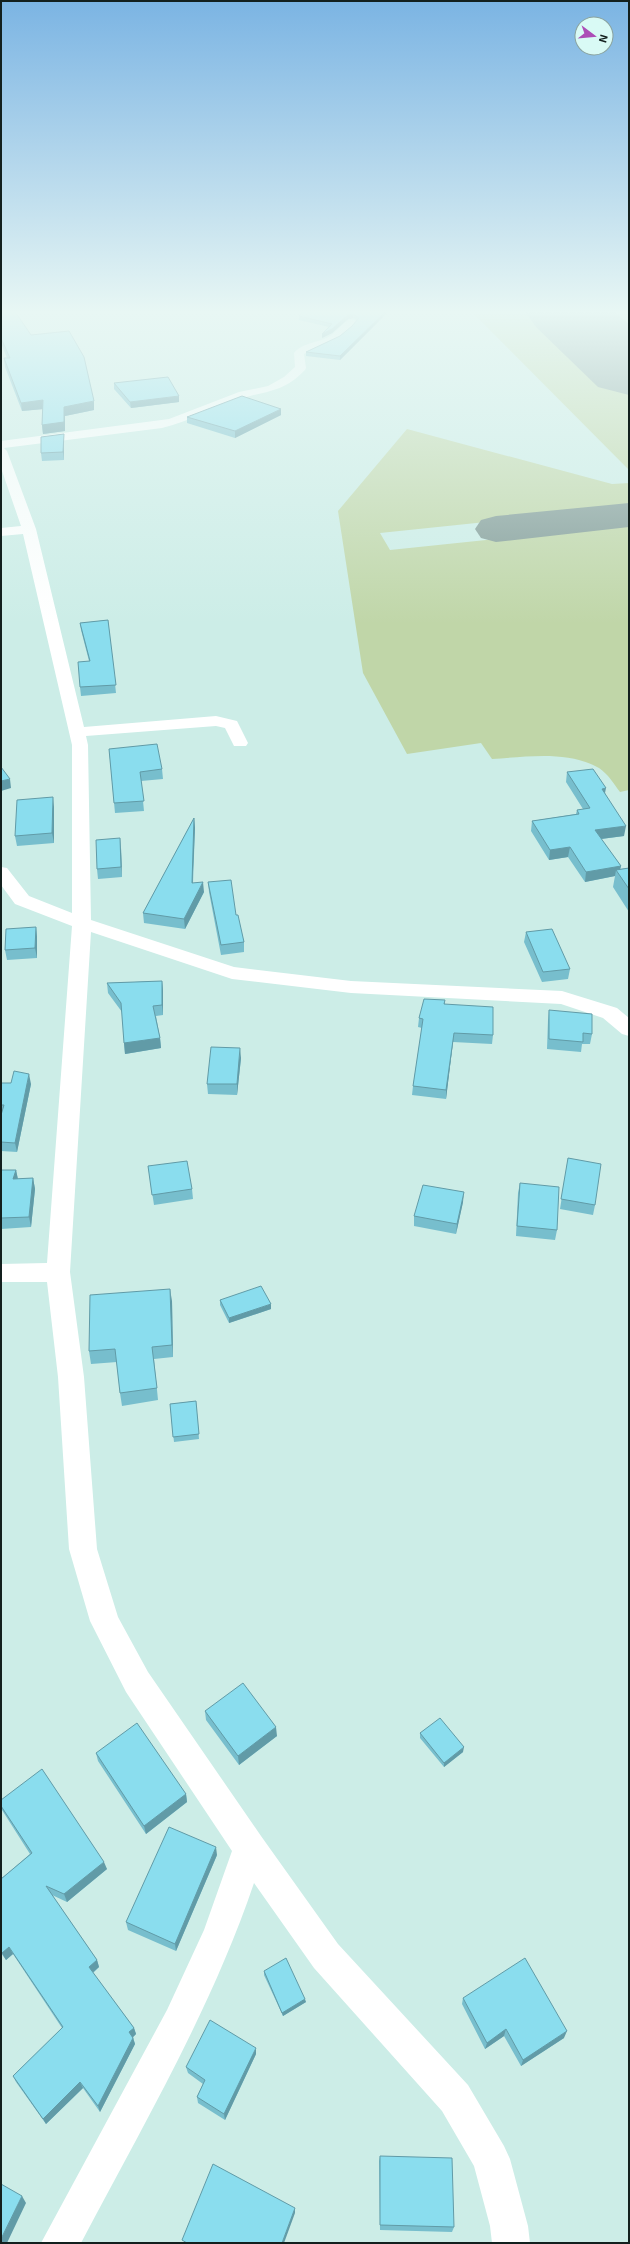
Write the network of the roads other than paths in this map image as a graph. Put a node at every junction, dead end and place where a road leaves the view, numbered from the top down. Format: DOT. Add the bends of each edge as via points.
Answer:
graph roads {
  1 [pos="194,415"];
  2 [pos="1,445"];
  3 [pos="1,451"];
  4 [pos="29,529"];
  5 [pos="1,532"];
  6 [pos="76,732"];
  7 [pos="240,742"];
  8 [pos="1,872"];
  9 [pos="82,923"];
  10 [pos="629,1029"];
  11 [pos="58,1272"];
  12 [pos="1,1273"];
  13 [pos="249,1848"];
  14 [pos="60,2243"];
  15 [pos="511,2243"];
  1 -- 2 [label="street" via="162,424"];
  3 -- 4 [label="street"];
  4 -- 5 [label="street"];
  4 -- 6 [label="street"];
  6 -- 7 [label="street" via="216,721 231,724"];
  6 -- 9 [label="street" via="80,745"];
  8 -- 9 [label="street" via="22,900"];
  9 -- 10 [label="street" via="232,972 351,987 562,998 610,1013"];
  9 -- 11 [label="street"];
  11 -- 12 [label="street"];
  11 -- 13 [label="street" via="71,1376 83,1549 105,1621 138,1682"];
  13 -- 14 [label="street" via="219,1936 179,2022"];
  13 -- 15 [label="street" via="326,1956 455,2098 491,2159"];
}
